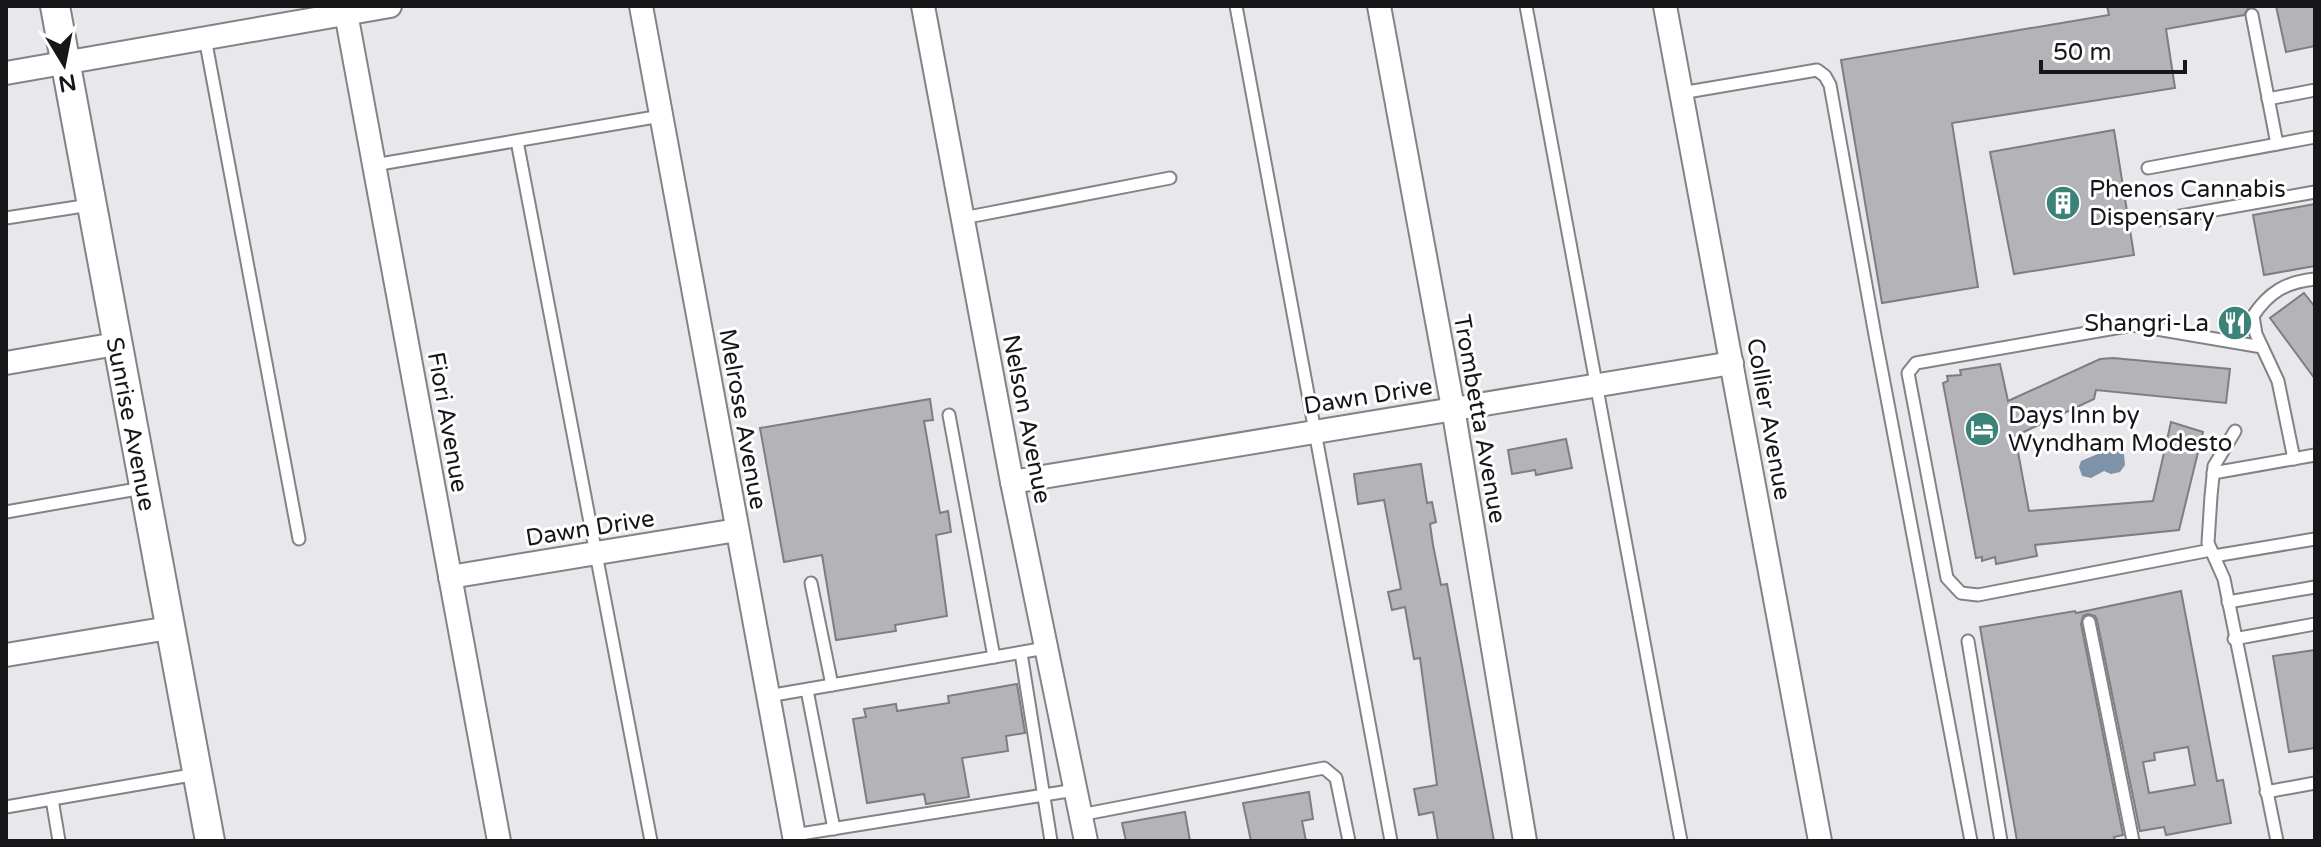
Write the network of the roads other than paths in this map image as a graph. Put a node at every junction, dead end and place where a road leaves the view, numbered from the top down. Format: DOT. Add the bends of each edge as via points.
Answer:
graph roads {
  1 [pos="55,6"];
  2 [pos="390,6"];
  3 [pos="641,6"];
  4 [pos="923,6"];
  5 [pos="1236,6"];
  6 [pos="1379,6"];
  7 [pos="1526,6"];
  8 [pos="1665,6"];
  9 [pos="346,13"];
  10 [pos="2252,15"];
  11 [pos="205,37"];
  12 [pos="65,62"];
  13 [pos="6,73"];
  14 [pos="2315,90"];
  15 [pos="1681,93"];
  16 [pos="2268,99"];
  17 [pos="661,116"];
  18 [pos="2315,137"];
  19 [pos="517,141"];
  20 [pos="2277,144"];
  21 [pos="374,165"];
  22 [pos="2148,168"];
  23 [pos="1170,178"];
  24 [pos="2315,192"];
  25 [pos="91,204"];
  26 [pos="6,218"];
  27 [pos="963,218"];
  28 [pos="2158,220"];
  29 [pos="2315,279"];
  30 [pos="116,344"];
  31 [pos="2262,347"];
  32 [pos="6,363"];
  33 [pos="1732,363"];
  34 [pos="1596,385"];
  35 [pos="1453,408"];
  36 [pos="949,415"];
  37 [pos="1316,431"];
  38 [pos="2235,431"];
  39 [pos="2315,455"];
  40 [pos="2294,459"];
  41 [pos="2213,473"];
  42 [pos="1012,482"];
  43 [pos="143,488"];
  44 [pos="6,512"];
  45 [pos="737,530"];
  46 [pos="299,539"];
  47 [pos="2315,539"];
  48 [pos="597,553"];
  49 [pos="2212,553"];
  50 [pos="450,577"];
  51 [pos="811,583"];
  52 [pos="2315,587"];
  53 [pos="2228,602"];
  54 [pos="2089,622"];
  55 [pos="2315,624"];
  56 [pos="169,628"];
  57 [pos="2234,639"];
  58 [pos="1968,641"];
  59 [pos="1046,648"];
  60 [pos="1021,653"];
  61 [pos="6,655"];
  62 [pos="994,657"];
  63 [pos="832,685"];
  64 [pos="807,690"];
  65 [pos="768,696"];
  66 [pos="197,774"];
  67 [pos="2315,783"];
  68 [pos="1075,790"];
  69 [pos="2266,792"];
  70 [pos="1044,795"];
  71 [pos="52,799"];
  72 [pos="6,807"];
  73 [pos="1080,815"];
  74 [pos="834,829"];
  75 [pos="795,838"];
  76 [pos="59,841"];
  77 [pos="210,841"];
  78 [pos="499,841"];
  79 [pos="651,841"];
  80 [pos="1051,841"];
  81 [pos="1086,841"];
  82 [pos="1349,841"];
  83 [pos="1391,841"];
  84 [pos="1525,841"];
  85 [pos="1681,841"];
  86 [pos="1820,841"];
  87 [pos="1971,841"];
  88 [pos="2001,841"];
  89 [pos="2133,841"];
  90 [pos="2277,841"];
  1 -- 12 [label="street, Sunrise Avenue"];
  2 -- 9 [label="street"];
  3 -- 17 [label="street, Melrose Avenue"];
  4 -- 27 [label="street, Nelson Avenue"];
  5 -- 37 [label="lane"];
  6 -- 35 [label="street, Trombetta Avenue"];
  7 -- 34 [label="lane"];
  8 -- 15 [label="street, Collier Avenue"];
  9 -- 11 [label="street"];
  9 -- 21 [label="street, Fiori Avenue"];
  10 -- 16 [label="lane"];
  11 -- 12 [label="street"];
  11 -- 46 [label="lane"];
  12 -- 13 [label="street"];
  12 -- 25 [label="street, Sunrise Avenue"];
  14 -- 16 [label="lane"];
  15 -- 33 [label="street, Collier Avenue"];
  15 -- 87 [label="lane" via="1817,70 1830,85"];
  16 -- 20 [label="lane"];
  17 -- 19 [label="lane"];
  17 -- 45 [label="street, Melrose Avenue"];
  18 -- 20 [label="lane"];
  19 -- 21 [label="lane"];
  19 -- 48 [label="lane"];
  20 -- 22 [label="lane"];
  21 -- 50 [label="street, Fiori Avenue"];
  23 -- 27 [label="lane"];
  24 -- 28 [label="lane"];
  25 -- 26 [label="lane"];
  25 -- 30 [label="street, Sunrise Avenue"];
  27 -- 42 [label="street, Nelson Avenue"];
  29 -- 31 [label="lane" via="2266,295 2253,316"];
  30 -- 32 [label="street"];
  30 -- 43 [label="street, Sunrise Avenue"];
  31 -- 40 [label="lane" via="2278,381"];
  31 -- 49 [label="lane" via="2133,325 1916,363 1908,373 1947,578 1961,593 1978,595"];
  33 -- 34 [label="street, Dawn Drive"];
  33 -- 86 [label="street, Collier Avenue"];
  34 -- 35 [label="street, Dawn Drive"];
  34 -- 85 [label="lane"];
  35 -- 37 [label="street, Dawn Drive"];
  35 -- 84 [label="street, Trombetta Avenue"];
  36 -- 62 [label="lane"];
  37 -- 42 [label="street, Dawn Drive"];
  37 -- 83 [label="lane"];
  38 -- 41 [label="lane"];
  39 -- 40 [label="lane"];
  40 -- 41 [label="lane"];
  41 -- 49 [label="lane" via="2208,543"];
  42 -- 59 [label="street, Nelson Avenue"];
  43 -- 44 [label="lane"];
  43 -- 56 [label="street, Sunrise Avenue"];
  45 -- 48 [label="street, Dawn Drive"];
  45 -- 65 [label="street, Melrose Avenue"];
  47 -- 49 [label="lane"];
  48 -- 50 [label="street, Dawn Drive"];
  48 -- 79 [label="lane"];
  49 -- 53 [label="lane"];
  50 -- 78 [label="street, Fiori Avenue"];
  51 -- 63 [label="lane"];
  52 -- 53 [label="lane"];
  53 -- 57 [label="lane"];
  54 -- 89 [label="lane"];
  55 -- 57 [label="lane"];
  56 -- 61 [label="street"];
  56 -- 66 [label="street, Sunrise Avenue"];
  57 -- 69 [label="lane"];
  58 -- 88 [label="lane"];
  59 -- 60 [label="lane"];
  59 -- 68 [label="street, Nelson Avenue"];
  60 -- 62 [label="lane"];
  60 -- 70 [label="lane"];
  62 -- 63 [label="lane"];
  63 -- 64 [label="lane"];
  64 -- 65 [label="lane"];
  64 -- 74 [label="lane"];
  65 -- 75 [label="street, Melrose Avenue"];
  66 -- 71 [label="lane"];
  66 -- 77 [label="street, Sunrise Avenue"];
  67 -- 69 [label="lane"];
  68 -- 70 [label="lane"];
  68 -- 73 [label="street, Nelson Avenue"];
  69 -- 90 [label="lane"];
  70 -- 74 [label="lane"];
  70 -- 80 [label="lane"];
  71 -- 72 [label="lane"];
  71 -- 76 [label="lane"];
  73 -- 81 [label="street, Nelson Avenue"];
  73 -- 82 [label="lane" via="1324,768 1336,778"];
  74 -- 75 [label="lane"];
}
